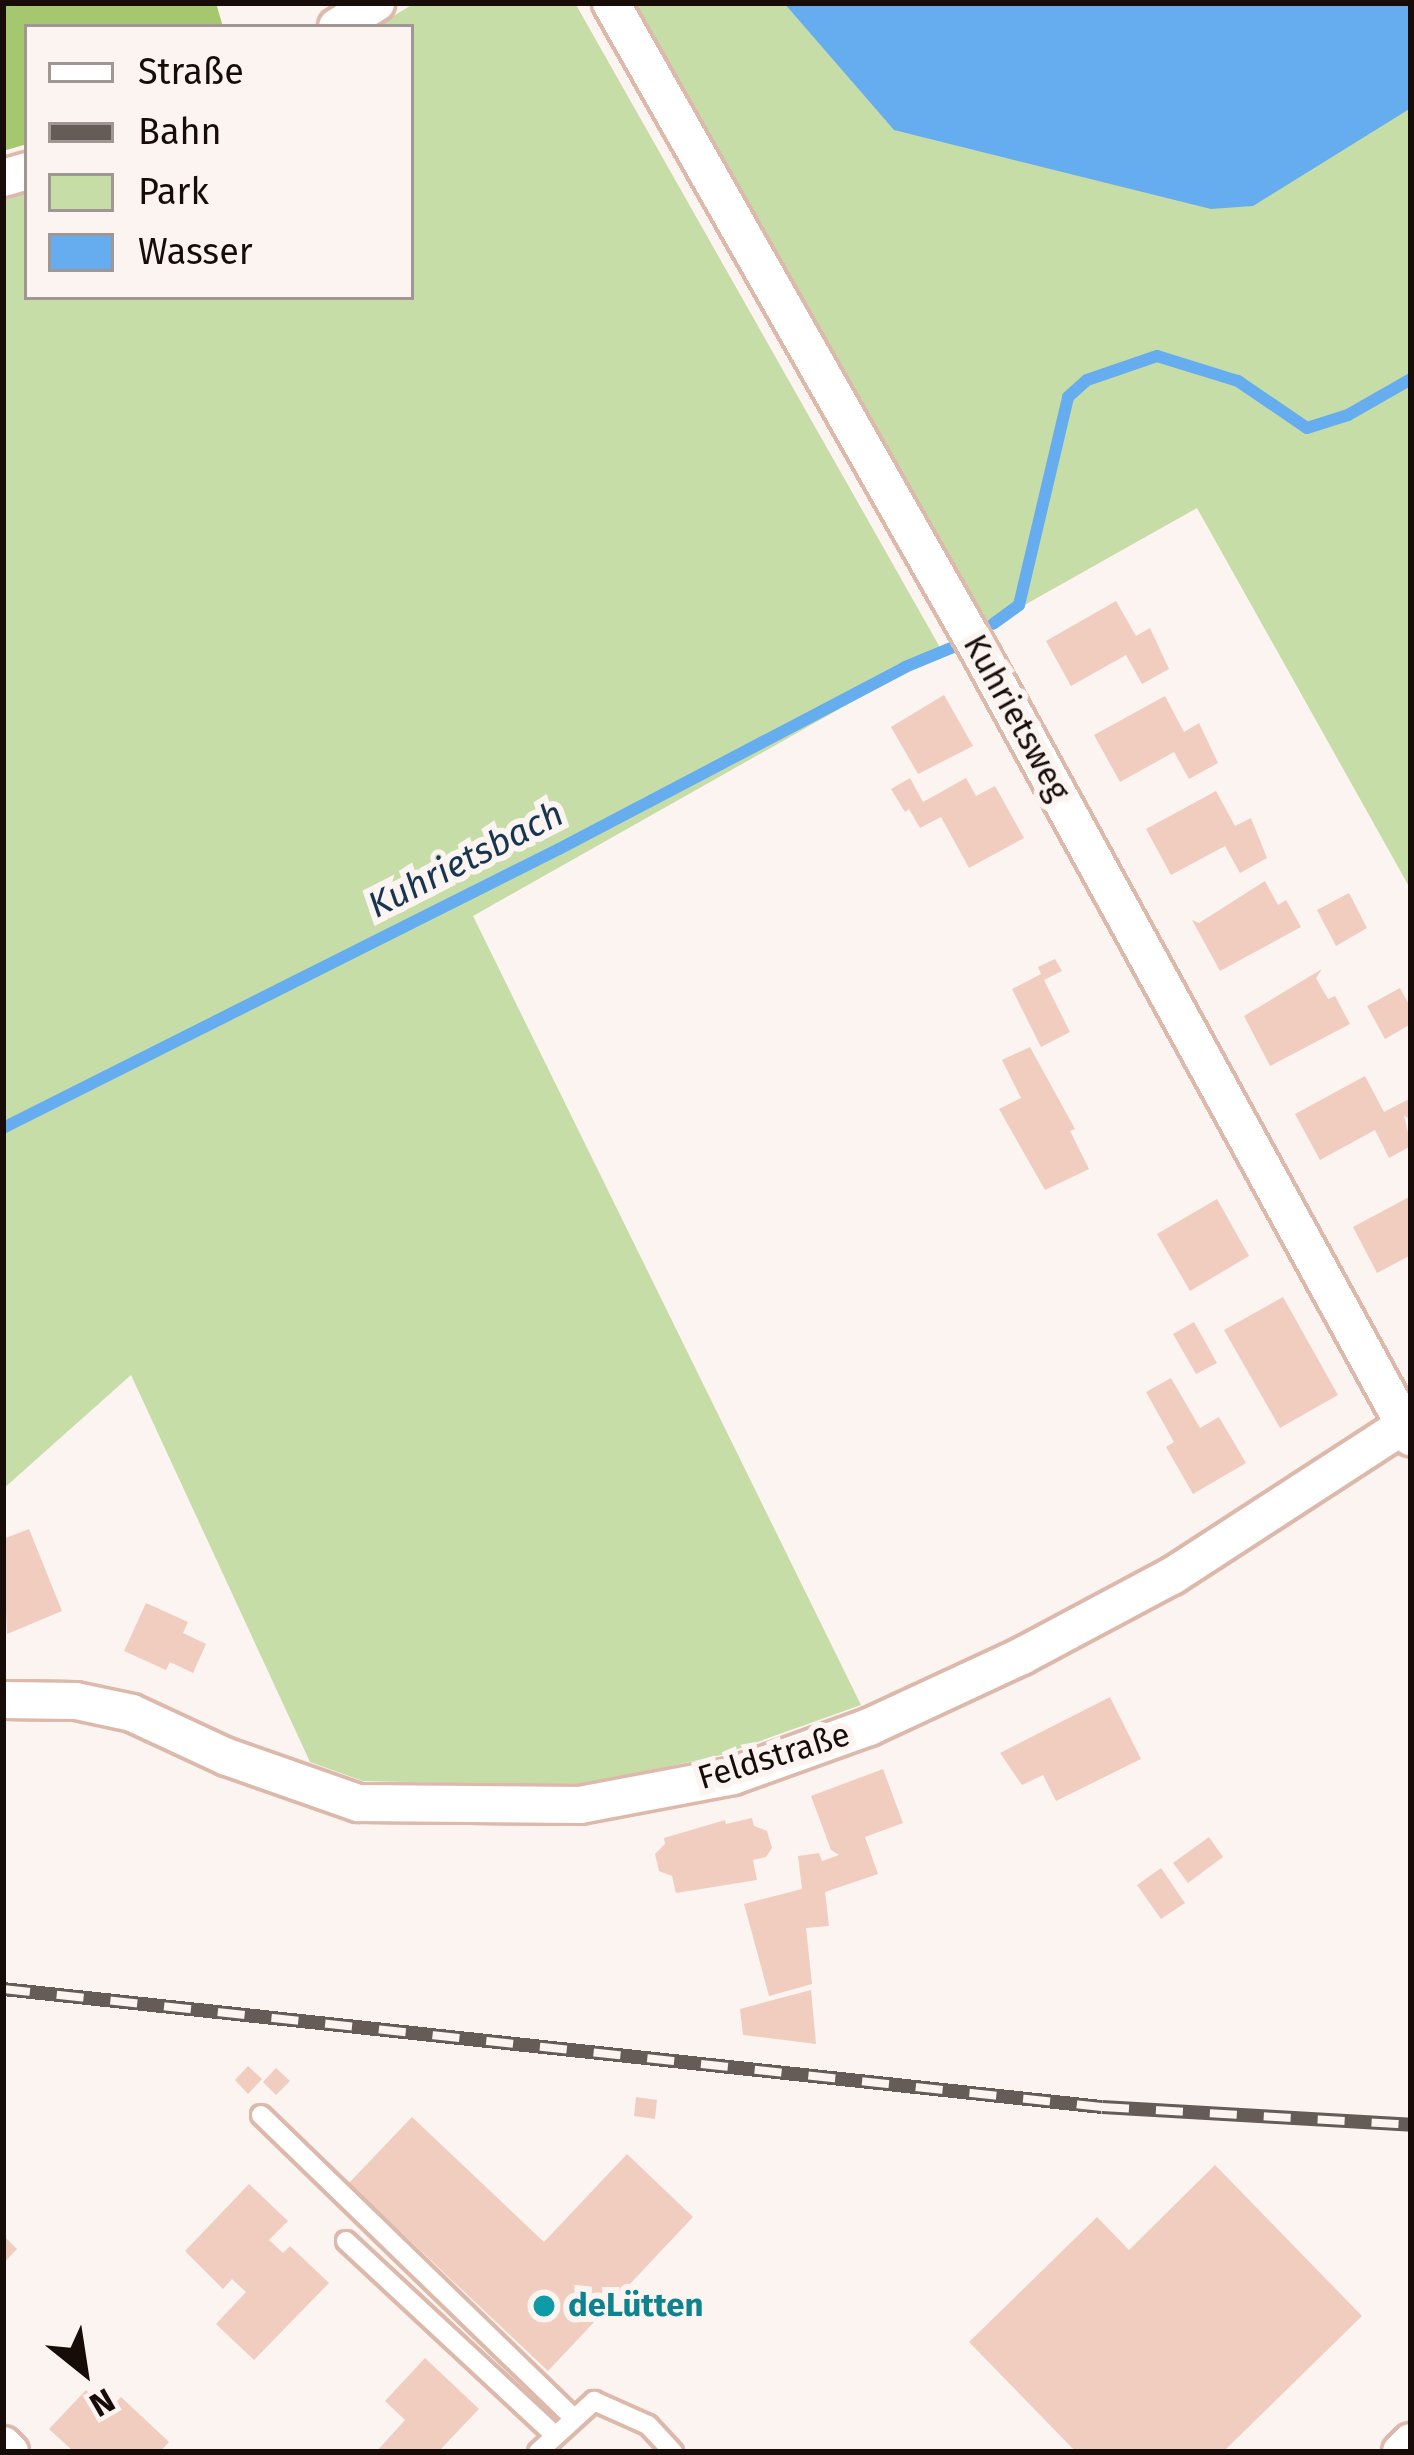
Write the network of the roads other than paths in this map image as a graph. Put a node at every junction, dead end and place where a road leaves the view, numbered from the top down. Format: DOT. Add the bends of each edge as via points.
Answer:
graph roads {
  1 [pos="376,3"];
  2 [pos="611,3"];
  3 [pos="342,24"];
  4 [pos="1408,1428"];
  5 [pos="3,1700"];
  6 [pos="261,2115"];
  7 [pos="346,2241"];
  8 [pos="574,2417"];
  9 [pos="554,2434"];
  10 [pos="1411,2442"];
  11 [pos="3,2445"];
  12 [pos="10,2452"];
  13 [pos="538,2452"];
  14 [pos="673,2452"];
  15 [pos="1401,2452"];
  1 -- 3 [label="street"];
  2 -- 4 [label="street, Kuhrietsweg"];
  4 -- 5 [label="street, Feldstraße" via="1172,1576 1022,1657 869,1727 733,1776 580,1805 358,1803 132,1713 76,1701"];
  6 -- 8 [label="lane"];
  7 -- 9 [label="lane"];
  8 -- 9 [label="lane"];
  8 -- 14 [label="lane" via="594,2401 648,2425"];
  9 -- 13 [label="lane"];
  10 -- 15 [label="street"];
  11 -- 12 [label="street"];
}
